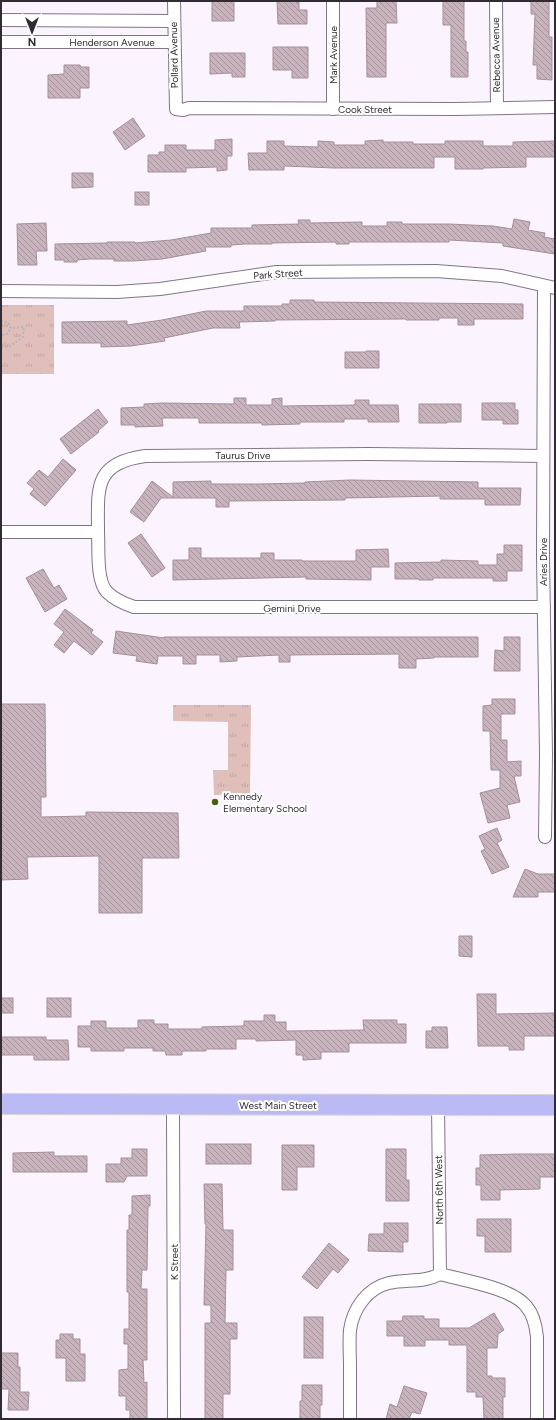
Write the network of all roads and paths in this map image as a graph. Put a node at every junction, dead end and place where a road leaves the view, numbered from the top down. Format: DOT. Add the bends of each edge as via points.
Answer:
graph roads {
  1 [pos="174,1"];
  2 [pos="333,1"];
  3 [pos="496,1"];
  4 [pos="1,20"];
  5 [pos="174,21"];
  6 [pos="1,42"];
  7 [pos="174,42"];
  8 [pos="555,107"];
  9 [pos="497,108"];
  10 [pos="176,109"];
  11 [pos="333,109"];
  12 [pos="550,287"];
  13 [pos="1,291"];
  14 [pos="1,321"];
  15 [pos="11,328"];
  16 [pos="1,335"];
  17 [pos="1,348"];
  18 [pos="543,456"];
  19 [pos="1,532"];
  20 [pos="98,532"];
  21 [pos="544,607"];
  22 [pos="551,754"];
  23 [pos="546,837"];
  24 [pos="1,1104"];
  25 [pos="174,1105"];
  26 [pos="438,1105"];
  27 [pos="555,1105"];
  28 [pos="440,1274"];
  29 [pos="174,1419"];
  30 [pos="350,1419"];
  31 [pos="537,1419"];
  1 -- 5 [label="street, Pollard Avenue"];
  2 -- 11 [label="street, Mark Avenue"];
  3 -- 9 [label="street, Rebecca Avenue"];
  4 -- 5 [label="street"];
  5 -- 7 [label="street, Pollard Avenue"];
  6 -- 7 [label="street, Henderson Avenue"];
  7 -- 10 [label="street, Pollard Avenue"];
  8 -- 9 [label="street, Cook Street"];
  9 -- 11 [label="street, Cook Street"];
  10 -- 11 [label="street, Cook Street"];
  12 -- 13 [label="street, Park Street" via="502,276 436,271 277,272 160,289 117,292"];
  12 -- 18 [label="street, Aries Drive"];
  14 -- 15 [label="path" via="8,322"];
  15 -- 16 [label="path" via="7,334"];
  15 -- 17 [label="path" via="24,327 23,337 10,346"];
  18 -- 20 [label="street, Taurus Drive" via="368,454 129,458 102,478 98,494"];
  18 -- 21 [label="street, Aries Drive"];
  19 -- 20 [label="street"];
  20 -- 21 [label="street, Gemini Drive" via="100,579 103,586 115,598 139,608"];
  21 -- 22 [label="street, Aries Drive"];
  22 -- 23 [label="street, Aries Drive"];
  24 -- 25 [label="main road, West Main Street"];
  25 -- 26 [label="main road, West Main Street"];
  25 -- 29 [label="street, K Street"];
  26 -- 27 [label="main road, West Main Street"];
  26 -- 28 [label="street, North 6th West"];
  28 -- 30 [label="street" via="432,1279 389,1283 378,1287 359,1304 350,1330"];
  28 -- 31 [label="street" via="493,1288 518,1298 526,1305 534,1320 537,1337"];
}
